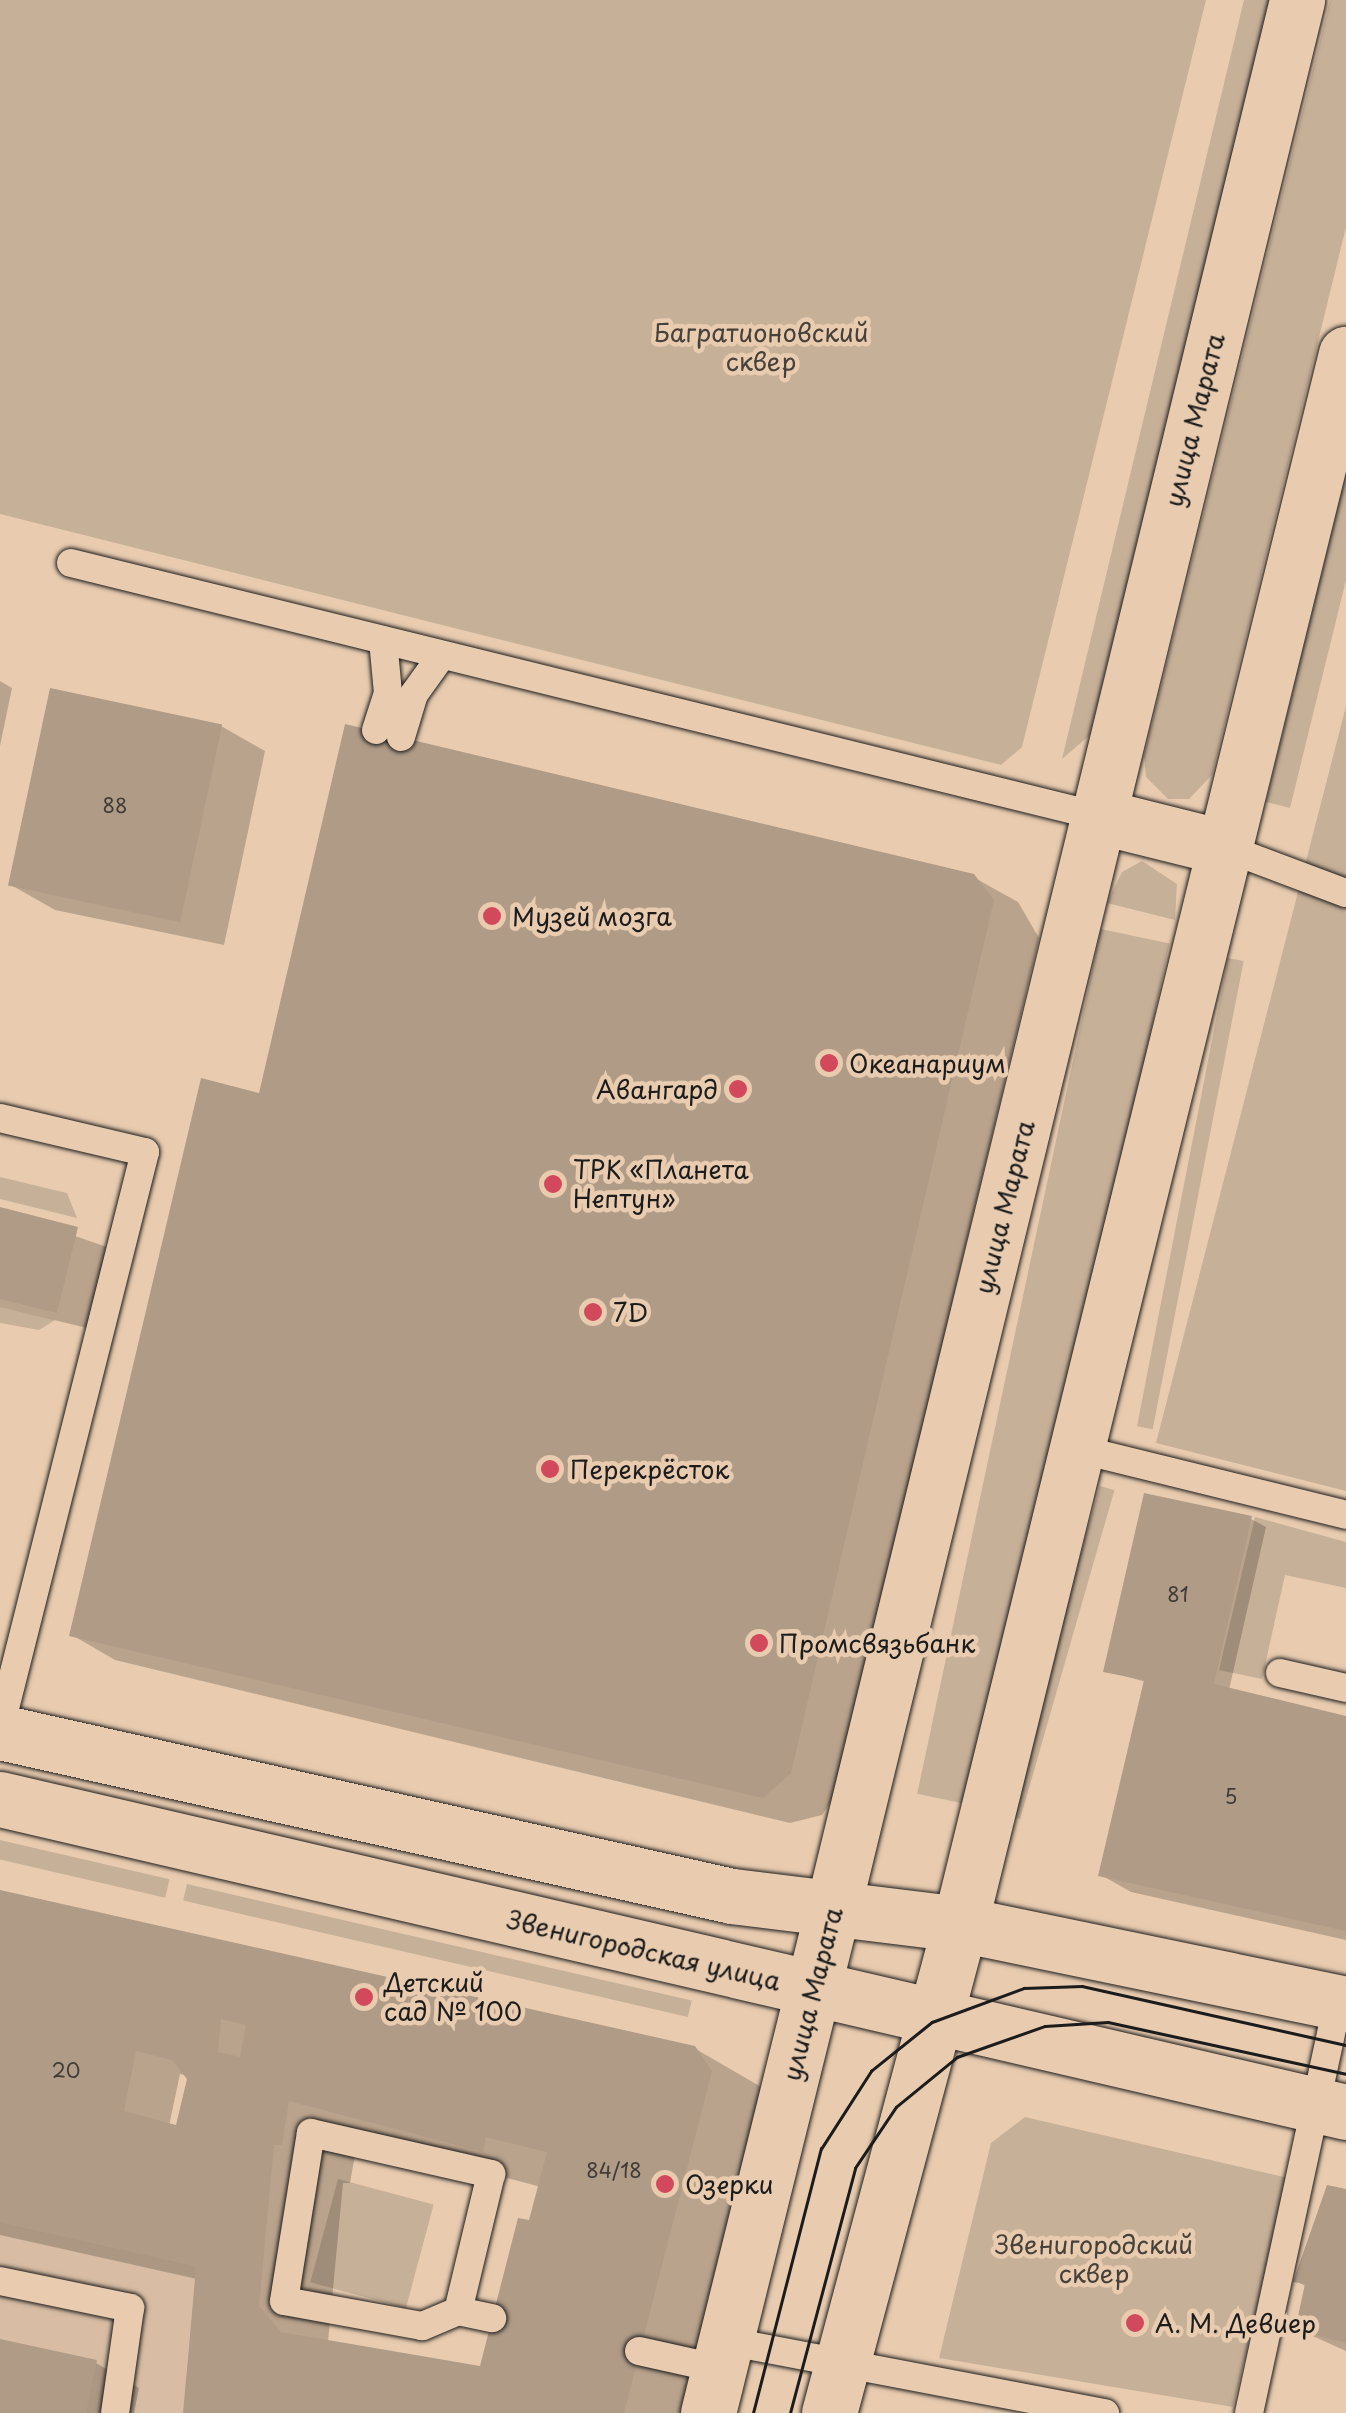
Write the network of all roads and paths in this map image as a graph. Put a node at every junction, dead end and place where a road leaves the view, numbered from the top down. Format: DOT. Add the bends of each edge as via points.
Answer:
graph roads {
  1 [pos="1296,0"];
  2 [pos="1346,354"];
  3 [pos="70,563"];
  4 [pos="383,640"];
  5 [pos="442,655"];
  6 [pos="1098,816"];
  7 [pos="1226,848"];
  8 [pos="1346,893"];
  9 [pos="0,1118"];
  10 [pos="1078,1449"];
  11 [pos="1346,1515"];
  12 [pos="1280,1674"];
  13 [pos="1346,1688"];
  14 [pos="0,1730"];
  15 [pos="0,1799"];
  16 [pos="833,1908"];
  17 [pos="960,1924"];
  18 [pos="812,1990"];
  19 [pos="1342,2004"];
  20 [pos="934,2023"];
  21 [pos="1332,2109"];
  22 [pos="0,2281"];
  23 [pos="458,2311"];
  24 [pos="492,2318"];
  25 [pos="640,2351"];
  26 [pos="718,2374"];
  27 [pos="835,2390"];
  28 [pos="115,2413"];
  29 [pos="1105,2413"];
  30 [pos="1248,2413"];
  1 -- 6 [label="street, улица Марата"];
  2 -- 7 [label="street"];
  3 -- 4 [label="lane"];
  4 -- 5 [label="lane"];
  4 -- 5 [label="lane" via="388,734"];
  5 -- 6 [label="lane"];
  6 -- 7 [label="street"];
  6 -- 16 [label="street, улица Марата"];
  7 -- 8 [label="lane"];
  7 -- 10 [label="street"];
  9 -- 14 [label="lane" via="144,1152"];
  10 -- 11 [label="lane"];
  10 -- 17 [label="street"];
  12 -- 13 [label="lane"];
  14 -- 16 [label="street" via="732,1896"];
  15 -- 18 [label="street, Звенигородская улица"];
  16 -- 17 [label="street"];
  16 -- 18 [label="street, улица Марата"];
  17 -- 19 [label="street"];
  17 -- 20 [label="street"];
  18 -- 20 [label="street, Звенигородская улица"];
  18 -- 26 [label="street, улица Марата"];
  19 -- 21 [label="lane"];
  20 -- 21 [label="street, Звенигородская улица"];
  20 -- 27 [label="street"];
  21 -- 30 [label="lane"];
  22 -- 28 [label="lane" via="130,2308"];
  23 -- 23 [label="lane" via="491,2174 311,2133 284,2301 422,2326"];
  23 -- 24 [label="lane"];
  25 -- 26 [label="lane"];
  26 -- 27 [label="lane"];
  27 -- 29 [label="lane"];
}
